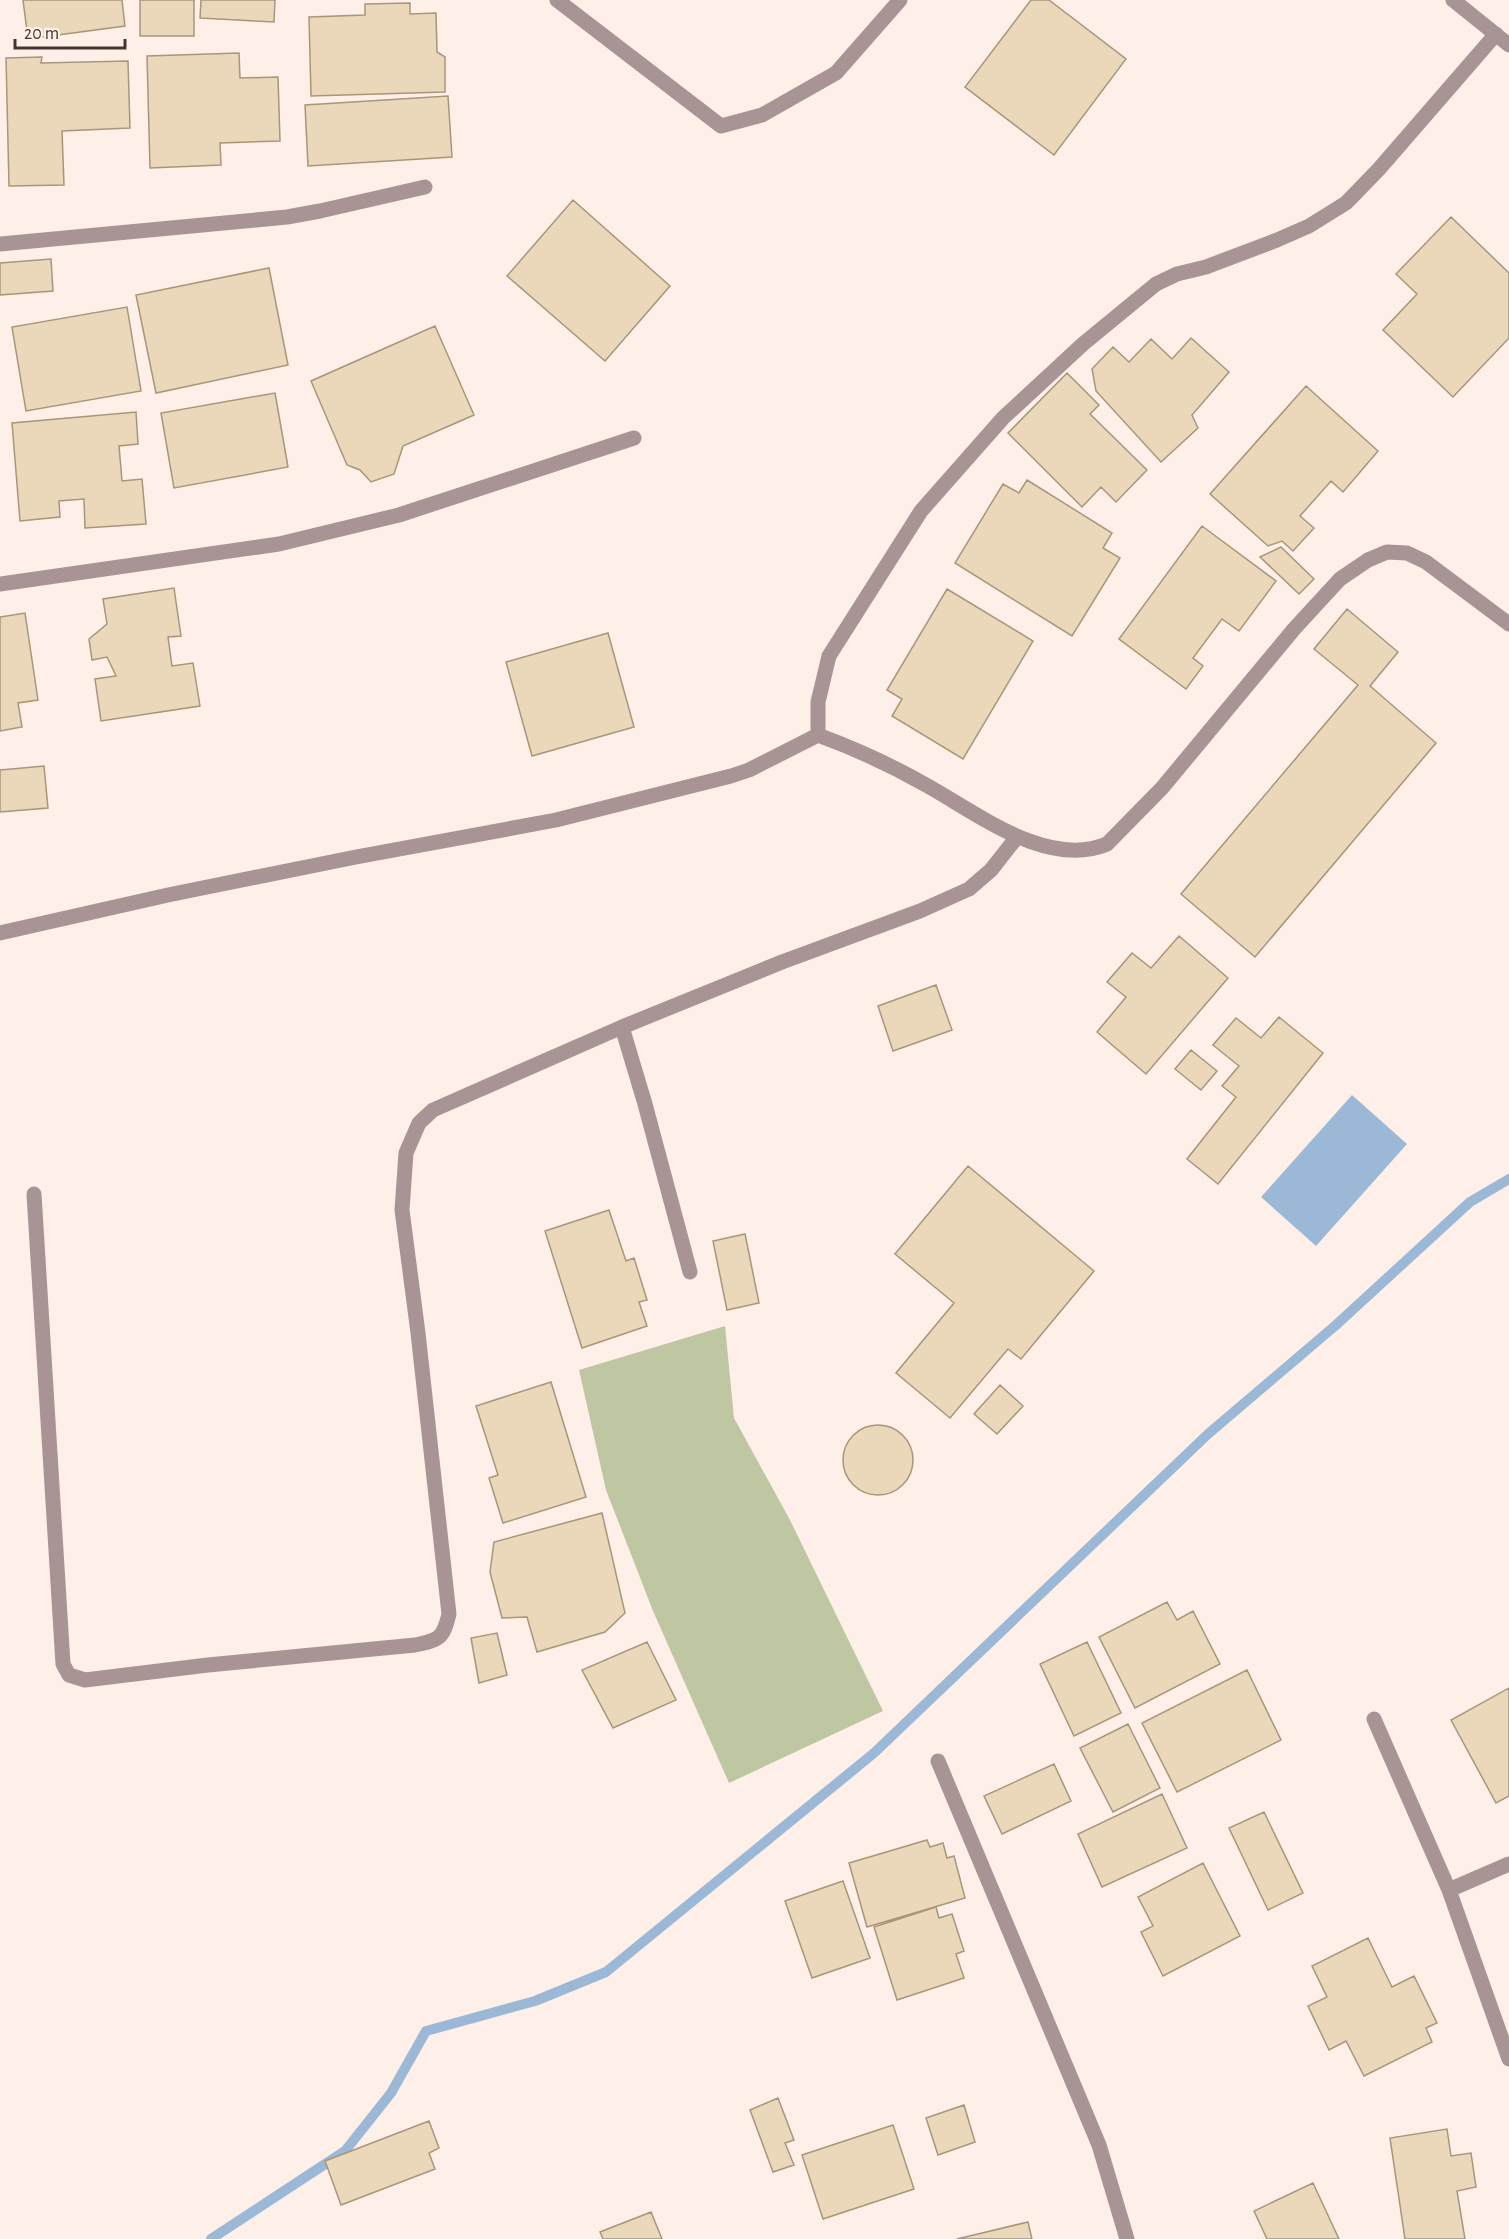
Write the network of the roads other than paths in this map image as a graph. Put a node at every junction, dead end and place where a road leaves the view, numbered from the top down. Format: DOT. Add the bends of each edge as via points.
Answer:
graph roads {
  1 [pos="557,0"];
  2 [pos="900,0"];
  3 [pos="1453,0"];
  4 [pos="1496,34"];
  5 [pos="1509,45"];
  6 [pos="425,188"];
  7 [pos="0,244"];
  8 [pos="634,438"];
  9 [pos="0,584"];
  10 [pos="1509,624"];
  11 [pos="818,735"];
  12 [pos="1017,837"];
  13 [pos="0,933"];
  14 [pos="622,1027"];
  15 [pos="34,1194"];
  16 [pos="690,1272"];
  17 [pos="1374,1719"];
  18 [pos="938,1761"];
  19 [pos="1509,1864"];
  20 [pos="1449,1890"];
  21 [pos="1509,2060"];
  22 [pos="1127,2239"];
  1 -- 2 [label="street" via="721,126 762,115 836,73"];
  3 -- 4 [label="street"];
  4 -- 5 [label="street"];
  4 -- 11 [label="street" via="1346,203 1278,240 1156,284 1003,418 921,511 830,657 818,702"];
  6 -- 7 [label="street" via="287,217"];
  8 -- 9 [label="street" via="399,515 279,544"];
  10 -- 12 [label="street" via="1426,562 1407,553 1387,552 1368,560 1340,579 1294,629 1162,788 1107,844 1074,850"];
  11 -- 12 [label="street" via="859,750"];
  11 -- 13 [label="street" via="731,776 556,820 322,863"];
  12 -- 14 [label="street" via="991,870 969,889"];
  14 -- 15 [label="street" via="433,1110 419,1123 406,1153 402,1210 449,1614 445,1632 436,1641 85,1680 69,1674 63,1664"];
  14 -- 16 [label="street"];
  17 -- 20 [label="street"];
  18 -- 22 [label="street" via="1099,2145"];
  19 -- 20 [label="street"];
  20 -- 21 [label="street"];
}
